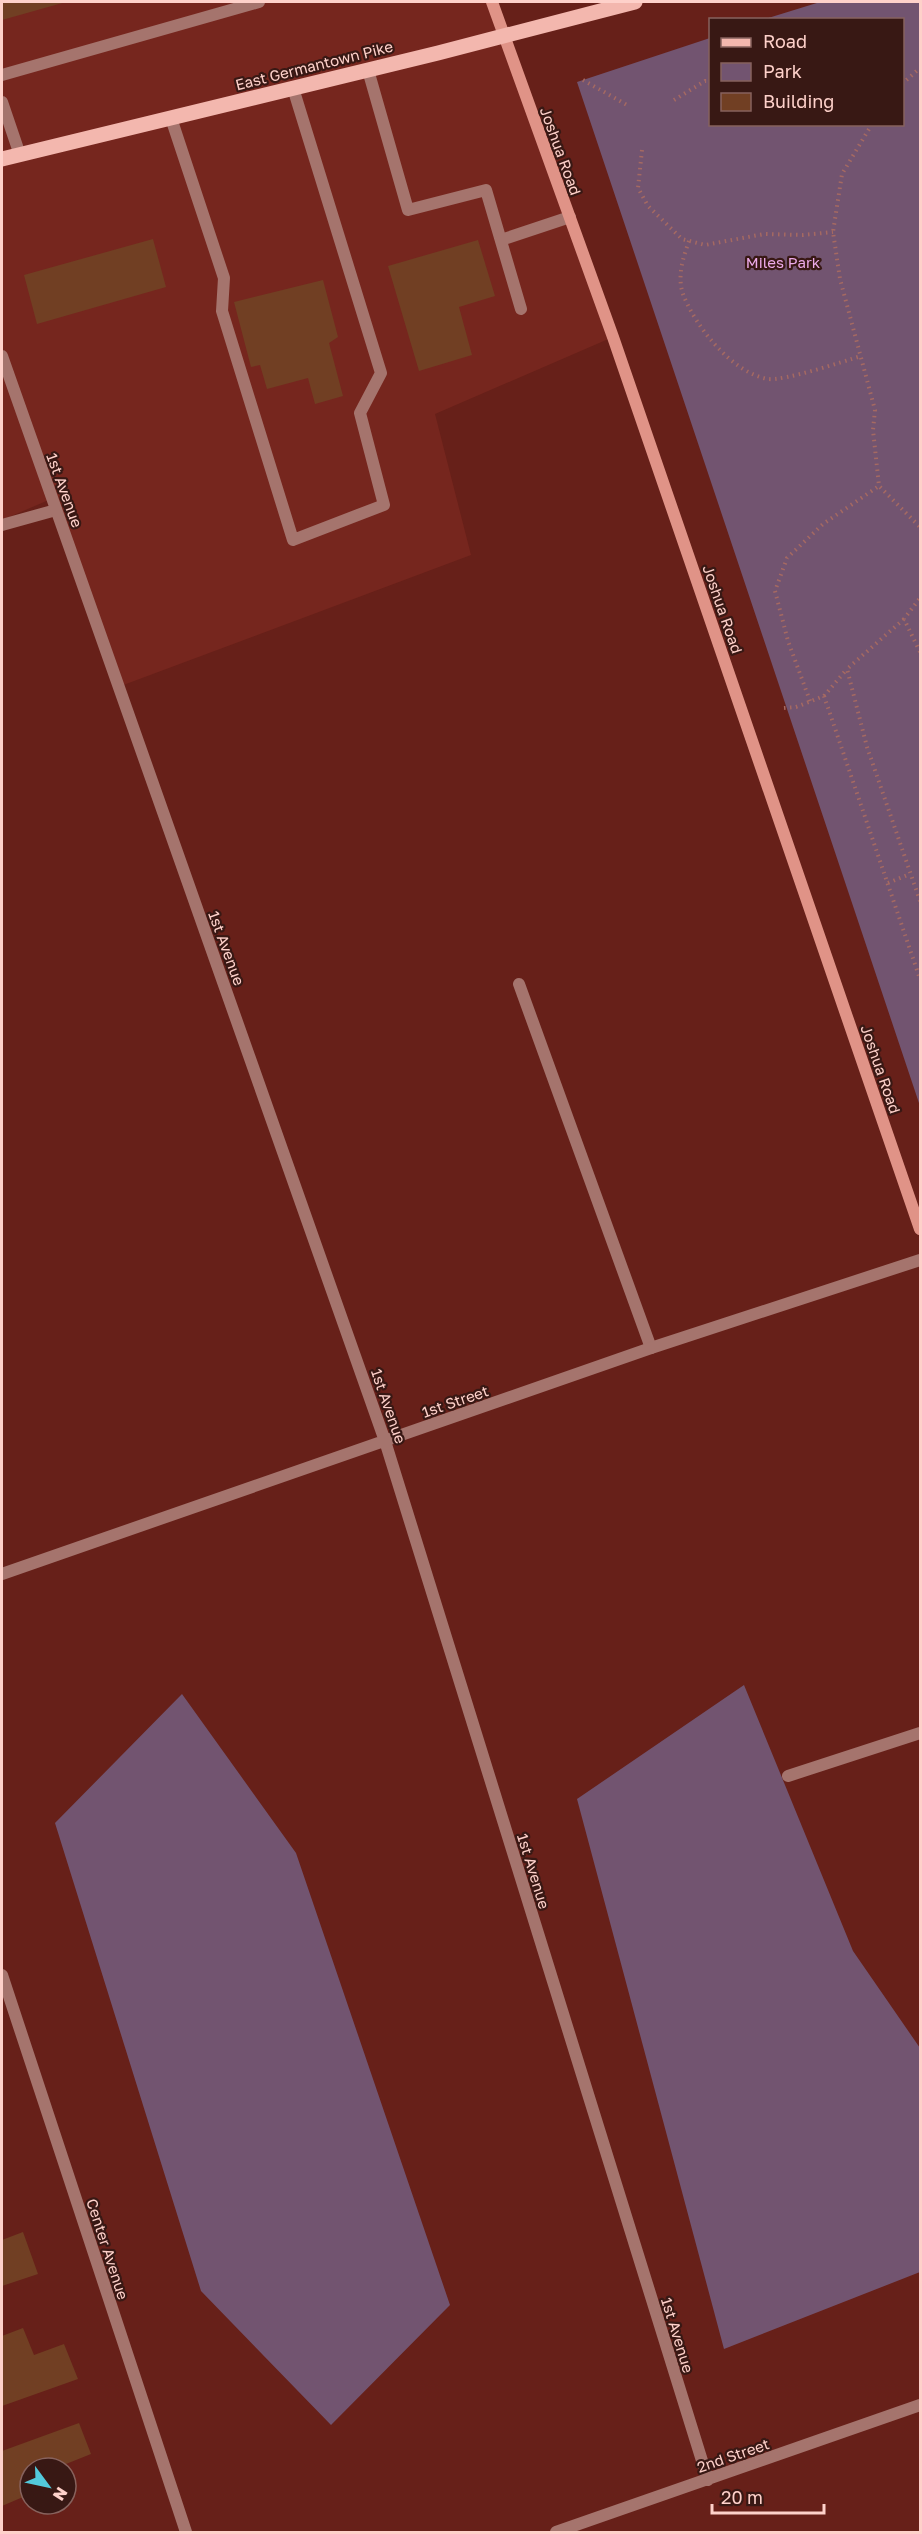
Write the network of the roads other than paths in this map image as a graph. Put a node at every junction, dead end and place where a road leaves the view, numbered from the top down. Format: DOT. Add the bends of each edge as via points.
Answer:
graph roads {
  1 [pos="259,2"];
  2 [pos="492,2"];
  3 [pos="635,2"];
  4 [pos="505,37"];
  5 [pos="368,70"];
  6 [pos="2,75"];
  7 [pos="293,88"];
  8 [pos="2,102"];
  9 [pos="171,118"];
  10 [pos="20,155"];
  11 [pos="2,159"];
  12 [pos="570,217"];
  13 [pos="501,240"];
  14 [pos="521,309"];
  15 [pos="2,356"];
  16 [pos="56,510"];
  17 [pos="2,525"];
  18 [pos="519,984"];
  19 [pos="921,1229"];
  20 [pos="921,1260"];
  21 [pos="651,1348"];
  22 [pos="385,1441"];
  23 [pos="2,1574"];
  24 [pos="921,1734"];
  25 [pos="788,1776"];
  26 [pos="2,1976"];
  27 [pos="921,2405"];
  28 [pos="708,2480"];
  29 [pos="186,2532"];
  30 [pos="556,2532"];
  1 -- 6 [label="street"];
  2 -- 4 [label="main road, Joshua Road"];
  3 -- 4 [label="main road, East Germantown Pike"];
  4 -- 5 [label="main road, East Germantown Pike"];
  4 -- 12 [label="main road, Joshua Road"];
  5 -- 7 [label="main road, East Germantown Pike"];
  5 -- 13 [label="street" via="408,210 486,190"];
  7 -- 9 [label="main road, East Germantown Pike"];
  7 -- 9 [label="street" via="381,373 360,413 384,505 293,540 222,311 224,278"];
  8 -- 10 [label="street"];
  9 -- 10 [label="main road, East Germantown Pike"];
  10 -- 11 [label="main road, East Germantown Pike"];
  12 -- 13 [label="street"];
  12 -- 19 [label="main road, Joshua Road"];
  13 -- 14 [label="street"];
  15 -- 16 [label="street, 1st Avenue"];
  16 -- 17 [label="street"];
  16 -- 22 [label="street, 1st Avenue"];
  18 -- 21 [label="street"];
  20 -- 21 [label="street, 1st Street"];
  21 -- 22 [label="street, 1st Street"];
  22 -- 23 [label="street, 1st Street"];
  22 -- 28 [label="street, 1st Avenue"];
  24 -- 25 [label="street"];
  26 -- 29 [label="street, Center Avenue"];
  27 -- 28 [label="street, 2nd Street"];
  28 -- 30 [label="street, 2nd Street"];
}
